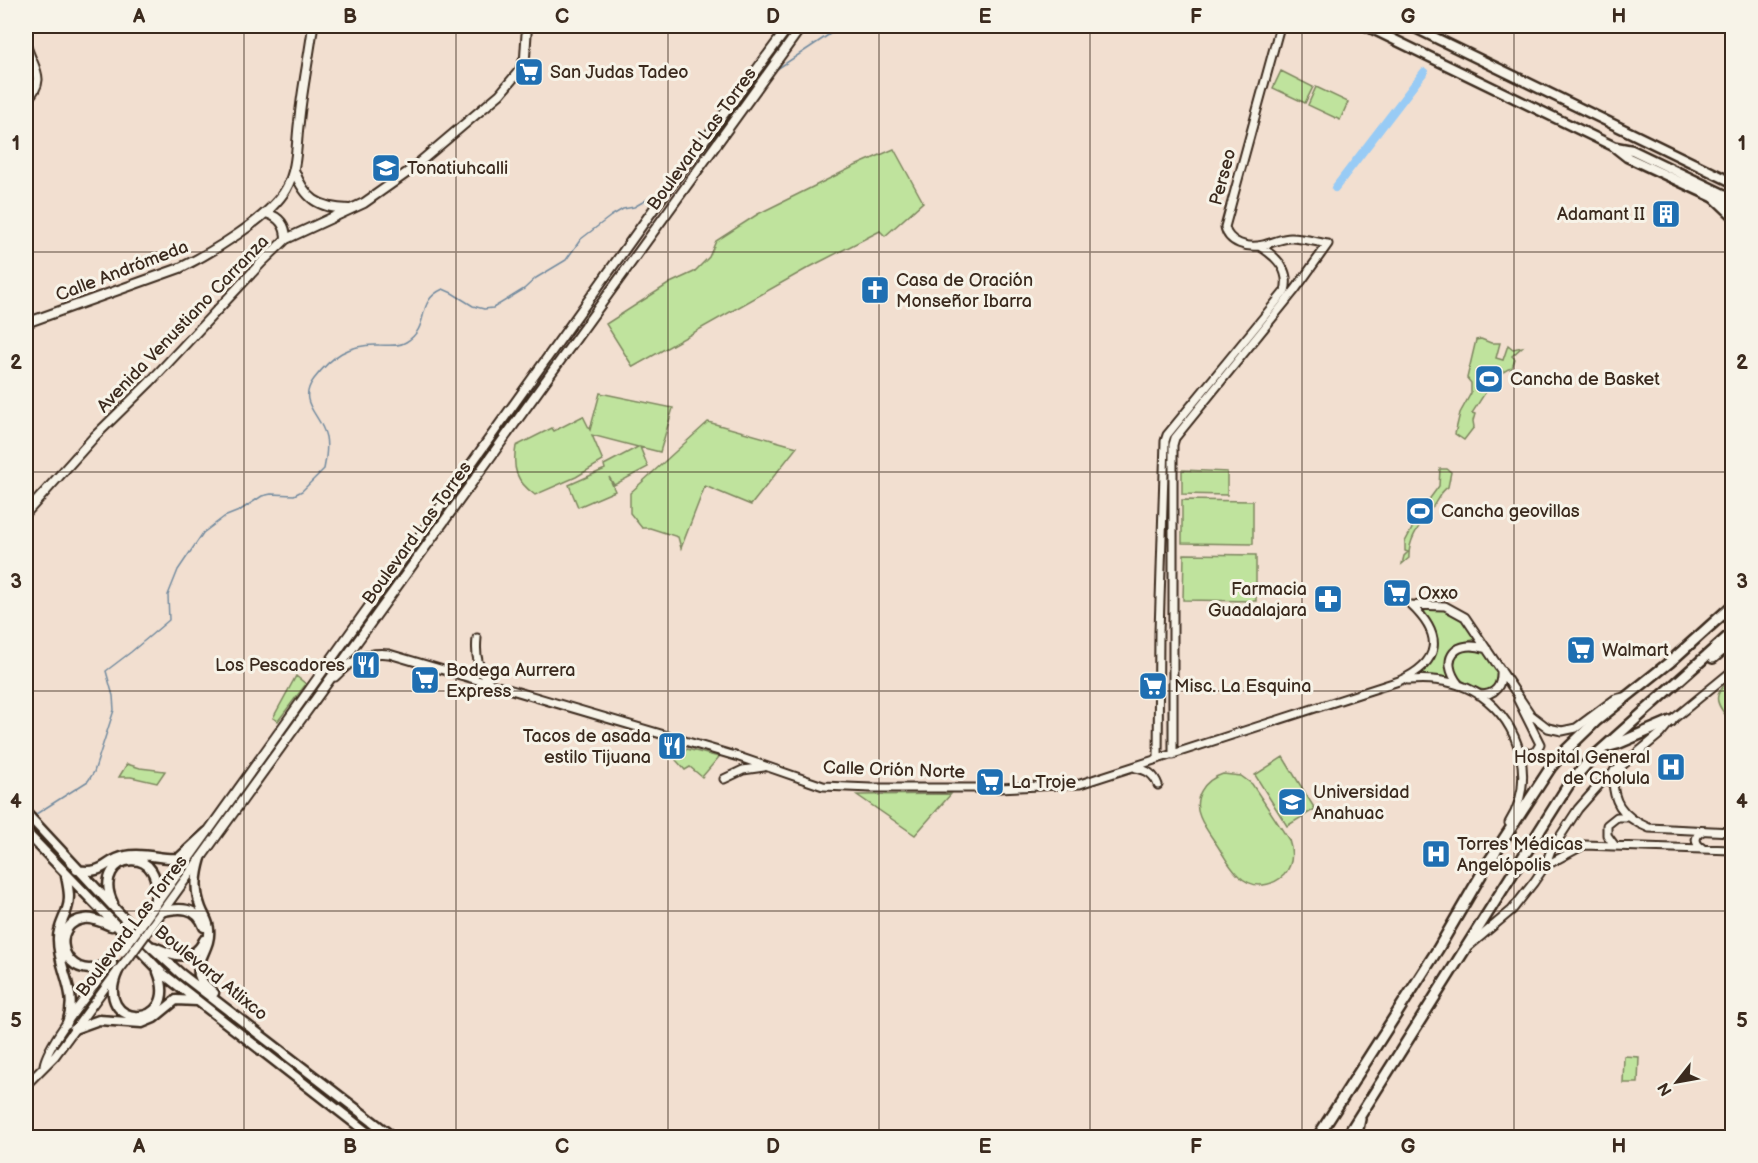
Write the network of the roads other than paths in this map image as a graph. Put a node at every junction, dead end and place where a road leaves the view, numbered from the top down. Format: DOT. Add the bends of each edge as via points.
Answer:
graph roads {
  1 [pos="27,26"];
  2 [pos="313,26"];
  3 [pos="527,26"];
  4 [pos="789,26"];
  5 [pos="802,26"];
  6 [pos="1280,26"];
  7 [pos="1366,26"];
  8 [pos="1411,26"];
  9 [pos="26,43"];
  10 [pos="29,64"];
  11 [pos="26,98"];
  12 [pos="1628,131"];
  13 [pos="1613,146"];
  14 [pos="294,170"];
  15 [pos="1732,176"];
  16 [pos="1732,182"];
  17 [pos="1713,196"];
  18 [pos="1732,198"];
  19 [pos="1732,206"];
  20 [pos="350,209"];
  21 [pos="267,213"];
  22 [pos="1732,214"];
  23 [pos="286,239"];
  24 [pos="1259,246"];
  25 [pos="27,321"];
  26 [pos="26,513"];
  27 [pos="1162,522"];
  28 [pos="1173,522"];
  29 [pos="1732,600"];
  30 [pos="1419,604"];
  31 [pos="1732,606"];
  32 [pos="1422,615"];
  33 [pos="1732,633"];
  34 [pos="477,638"];
  35 [pos="1732,642"];
  36 [pos="1487,649"];
  37 [pos="1670,662"];
  38 [pos="1422,669"];
  39 [pos="1501,669"];
  40 [pos="1732,670"];
  41 [pos="1687,673"];
  42 [pos="1424,679"];
  43 [pos="1399,681"];
  44 [pos="328,683"];
  45 [pos="490,683"];
  46 [pos="1460,686"];
  47 [pos="1515,691"];
  48 [pos="1479,695"];
  49 [pos="1626,697"];
  50 [pos="1671,721"];
  51 [pos="1519,748"];
  52 [pos="1603,748"];
  53 [pos="1173,755"];
  54 [pos="1158,759"];
  55 [pos="766,767"];
  56 [pos="1133,767"];
  57 [pos="1614,771"];
  58 [pos="724,779"];
  59 [pos="1158,785"];
  60 [pos="26,814"];
  61 [pos="1629,817"];
  62 [pos="1703,831"];
  63 [pos="1732,831"];
  64 [pos="26,832"];
  65 [pos="207,832"];
  66 [pos="1505,837"];
  67 [pos="1615,846"];
  68 [pos="1702,848"];
  69 [pos="1732,850"];
  70 [pos="201,858"];
  71 [pos="1545,866"];
  72 [pos="77,870"];
  73 [pos="66,875"];
  74 [pos="157,910"];
  75 [pos="117,911"];
  76 [pos="115,927"];
  77 [pos="147,943"];
  78 [pos="1466,948"];
  79 [pos="112,963"];
  80 [pos="156,969"];
  81 [pos="118,971"];
  82 [pos="197,1001"];
  83 [pos="71,1026"];
  84 [pos="1351,1084"];
  85 [pos="26,1085"];
  86 [pos="339,1094"];
  87 [pos="1360,1116"];
  88 [pos="374,1137"];
  89 [pos="394,1137"];
  90 [pos="1311,1137"];
  91 [pos="1317,1137"];
  92 [pos="1346,1137"];
  93 [pos="1356,1137"];
  1 -- 9 [label="main road"];
  2 -- 14 [label="main road, Calle Andrómeda"];
  3 -- 20 [label="main road, Avenida Venustiano Carranza" via="520,70 500,94 408,172"];
  4 -- 65 [label="main road, Boulevard Las Torres"];
  5 -- 44 [label="main road, Boulevard Las Torres"];
  6 -- 24 [label="street, Perseo" via="1225,226 1235,243"];
  7 -- 13 [label="main road"];
  8 -- 12 [label="main road"];
  9 -- 10 [label="main road"];
  10 -- 11 [label="main road" via="37,70 38,77 36,90"];
  12 -- 15 [label="main road" via="1647,135"];
  12 -- 16 [label="main road"];
  13 -- 17 [label="main road" via="1627,157"];
  13 -- 18 [label="main road" via="1632,150"];
  14 -- 20 [label="main road" via="313,200 324,206"];
  14 -- 21 [label="main road, Calle Andrómeda" via="285,191"];
  17 -- 19 [label="main road"];
  17 -- 22 [label="highway"];
  20 -- 23 [label="main road, Avenida Venustiano Carranza"];
  21 -- 23 [label="main road" via="284,225"];
  21 -- 25 [label="main road, Calle Andrómeda" via="180,268"];
  23 -- 26 [label="main road, Avenida Venustiano Carranza"];
  24 -- 27 [label="street" via="1282,265 1285,291 1167,435"];
  24 -- 28 [label="street, Perseo" via="1289,238 1328,244 1175,438"];
  27 -- 28 [label="street"];
  27 -- 54 [label="street"];
  28 -- 53 [label="street"];
  29 -- 37 [label="highway" via="1686,641"];
  30 -- 32 [label="street"];
  30 -- 32 [label="street" via="1411,605"];
  30 -- 36 [label="street" via="1438,605 1460,613"];
  31 -- 37 [label="highway"];
  32 -- 38 [label="street" via="1431,629 1433,650"];
  33 -- 41 [label="highway"];
  34 -- 45 [label="street" via="477,662"];
  35 -- 41 [label="highway" via="1707,663"];
  36 -- 39 [label="street"];
  36 -- 46 [label="street" via="1471,644 1452,654 1451,672"];
  37 -- 49 [label="highway"];
  38 -- 42 [label="street"];
  38 -- 43 [label="street, Calle Orión Norte"];
  39 -- 47 [label="street"];
  39 -- 48 [label="street" via="1496,690"];
  40 -- 50 [label="street"];
  41 -- 52 [label="highway"];
  42 -- 43 [label="street, Calle Orión Norte"];
  42 -- 46 [label="street, Calle Orión Norte"];
  43 -- 53 [label="street, Calle Orión Norte"];
  44 -- 45 [label="street, Calle Orión Norte" via="356,658 377,652"];
  44 -- 70 [label="main road, Boulevard Las Torres"];
  45 -- 55 [label="street, Calle Orión Norte"];
  46 -- 48 [label="street"];
  47 -- 49 [label="street" via="1537,721 1562,731 1580,726 1615,699"];
  47 -- 51 [label="street" via="1540,744 1530,754"];
  48 -- 51 [label="street" via="1505,721"];
  49 -- 66 [label="highway" via="1551,767"];
  50 -- 52 [label="highway"];
  50 -- 57 [label="street"];
  51 -- 66 [label="street" via="1522,790"];
  52 -- 78 [label="highway" via="1554,805"];
  53 -- 54 [label="street, Calle Orión Norte"];
  54 -- 56 [label="street, Calle Orión Norte"];
  55 -- 56 [label="street, Calle Orión Norte" via="823,786 872,788 1080,784"];
  55 -- 58 [label="street" via="743,770"];
  56 -- 59 [label="street" via="1149,772"];
  57 -- 61 [label="street" via="1612,785 1619,807"];
  57 -- 71 [label="street" via="1578,808"];
  60 -- 72 [label="main road, Boulevard Atlixco"];
  61 -- 62 [label="street" via="1649,828"];
  61 -- 67 [label="street" via="1617,817 1607,825 1607,836"];
  62 -- 63 [label="street"];
  62 -- 68 [label="street" via="1696,840"];
  64 -- 73 [label="main road, Boulevard Atlixco"];
  65 -- 72 [label="main road" via="179,858 128,855 97,871"];
  65 -- 74 [label="main road, Boulevard Las Torres"];
  66 -- 84 [label="highway"];
  67 -- 68 [label="street"];
  67 -- 71 [label="street" via="1584,845"];
  68 -- 69 [label="street"];
  70 -- 74 [label="main road, Boulevard Las Torres"];
  70 -- 86 [label="main road" via="197,895 210,930 199,962 201,982 335,1085"];
  71 -- 78 [label="street" via="1512,910"];
  72 -- 75 [label="main road, Boulevard Atlixco"];
  73 -- 76 [label="main road, Boulevard Atlixco"];
  73 -- 83 [label="main road" via="69,900 57,942 72,998"];
  74 -- 75 [label="main road" via="154,874 143,863 128,861 114,868 107,883"];
  74 -- 77 [label="main road" via="184,908 195,913 205,929 203,943 199,950 181,957"];
  74 -- 79 [label="main road, Boulevard Las Torres, bridge"];
  74 -- 81 [label="main road, Boulevard Las Torres, bridge" via="148,931"];
  75 -- 77 [label="main road, Boulevard Atlixco"];
  76 -- 79 [label="main road" via="84,919 70,926 63,941 66,957 79,967 94,969"];
  76 -- 80 [label="main road, Boulevard Atlixco"];
  77 -- 86 [label="main road, Boulevard Atlixco" via="181,974"];
  78 -- 87 [label="highway"];
  79 -- 83 [label="street, Boulevard Las Torres"];
  80 -- 81 [label="main road" via="163,987 161,1002 140,1016 124,1013 114,1000 112,988"];
  80 -- 82 [label="main road, Boulevard Atlixco"];
  81 -- 83 [label="street, Boulevard Las Torres"];
  82 -- 83 [label="main road" via="177,1000 142,1023 99,1020"];
  82 -- 88 [label="main road, Boulevard Atlixco"];
  83 -- 85 [label="street, Boulevard Las Torres"];
  84 -- 90 [label="highway"];
  84 -- 91 [label="highway"];
  86 -- 89 [label="main road, Boulevard Atlixco"];
  87 -- 92 [label="highway"];
  87 -- 93 [label="highway"];
}
